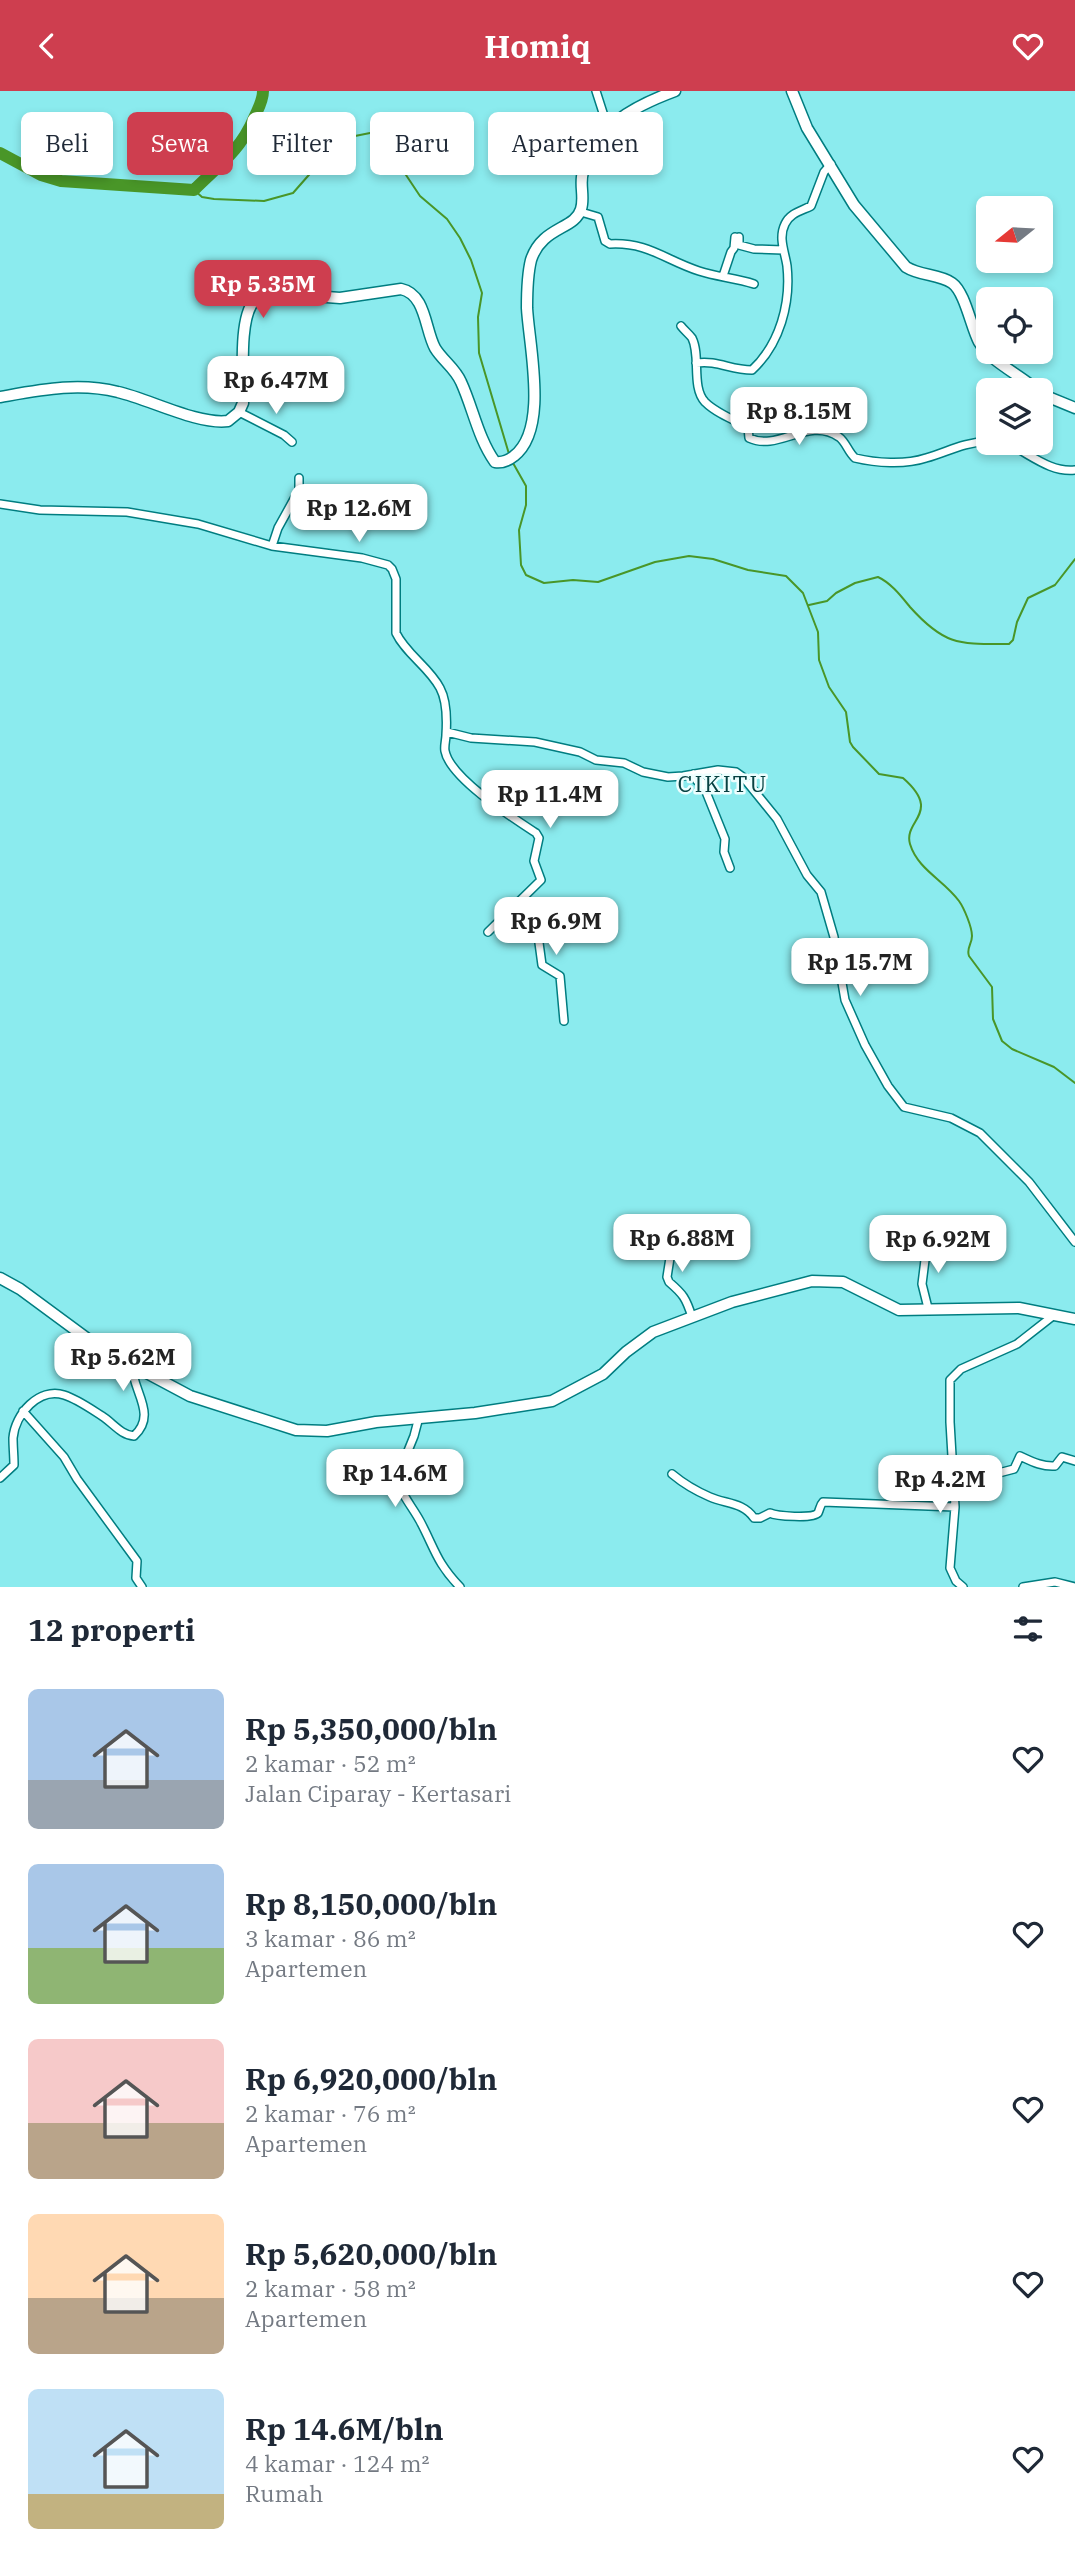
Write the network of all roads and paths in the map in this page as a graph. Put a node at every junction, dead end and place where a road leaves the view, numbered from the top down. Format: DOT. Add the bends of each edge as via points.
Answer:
graph roads {
  1 [pos="596,91"];
  2 [pos="675,91"];
  3 [pos="792,91"];
  4 [pos="603,112"];
  5 [pos="630,112"];
  6 [pos="831,164"];
  7 [pos="583,175"];
  8 [pos="580,212"];
  9 [pos="745,247"];
  10 [pos="783,250"];
  11 [pos="737,257"];
  12 [pos="723,276"];
  13 [pos="754,284"];
  14 [pos="681,326"];
  15 [pos="696,363"];
  16 [pos="1023,378"];
  17 [pos="0,397"];
  18 [pos="1053,399"];
  19 [pos="1075,408"];
  20 [pos="239,412"];
  21 [pos="292,442"];
  22 [pos="976,443"];
  23 [pos="1029,455"];
  24 [pos="1075,470"];
  25 [pos="299,478"];
  26 [pos="0,504"];
  27 [pos="272,546"];
  28 [pos="447,732"];
  29 [pos="693,774"];
  30 [pos="730,868"];
  31 [pos="515,906"];
  32 [pos="488,932"];
  33 [pos="564,1021"];
  34 [pos="676,1226"];
  35 [pos="1075,1242"];
  36 [pos="927,1244"];
  37 [pos="0,1278"];
  38 [pos="928,1308"];
  39 [pos="1054,1315"];
  40 [pos="692,1317"];
  41 [pos="1075,1319"];
  42 [pos="132,1365"];
  43 [pos="23,1411"];
  44 [pos="418,1417"];
  45 [pos="1075,1461"];
  46 [pos="672,1474"];
  47 [pos="0,1478"];
  48 [pos="954,1485"];
  49 [pos="955,1507"];
  50 [pos="142,1587"];
  51 [pos="460,1587"];
  52 [pos="963,1587"];
  53 [pos="1024,1587"];
  54 [pos="1075,1587"];
  1 -- 4 [label="street"];
  2 -- 5 [label="main road"];
  3 -- 6 [label="main road" via="807,128"];
  6 -- 10 [label="street" via="811,206 791,215 785,224"];
  6 -- 16 [label="main road" via="860,213 906,267 955,285 987,353"];
  7 -- 8 [label="main road"];
  8 -- 12 [label="street" via="598,217 607,243 647,249"];
  8 -- 20 [label="main road" via="541,241 529,269 527,311 534,387 531,429 527,443 504,462 495,461 488,451 455,370 436,350 419,303 405,290 340,298 274,293 255,300 246,325"];
  9 -- 10 [label="street"];
  9 -- 11 [label="street"];
  9 -- 11 [label="street" via="739,245 737,236"];
  10 -- 15 [label="street" via="788,282 783,320 759,363 752,370 710,361"];
  11 -- 12 [label="street"];
  12 -- 13 [label="street"];
  14 -- 15 [label="street" via="692,338"];
  15 -- 22 [label="street" via="703,400 748,427 749,437 756,441 815,429 838,436 855,458 906,462"];
  17 -- 20 [label="main road" via="77,387 119,392 210,420 228,421"];
  18 -- 19 [label="main road"];
  20 -- 21 [label="street"];
  23 -- 24 [label="street" via="1054,468"];
  25 -- 27 [label="street" via="299,490"];
  26 -- 27 [label="street" via="127,512 198,524"];
  27 -- 28 [label="street" via="362,558 392,569 396,633 439,686"];
  28 -- 29 [label="street" via="471,739 546,744 643,772"];
  28 -- 31 [label="street" via="449,760 479,793 538,838 533,859 541,880"];
  29 -- 30 [label="street" via="702,782 725,839"];
  29 -- 35 [label="street" via="736,772 777,819 821,892 845,1000 865,1045 904,1107 951,1118 980,1133 1029,1182"];
  31 -- 32 [label="street"];
  31 -- 33 [label="street" via="537,929 542,965 560,976"];
  34 -- 40 [label="street" via="667,1277 681,1291"];
  36 -- 38 [label="street" via="922,1284"];
  37 -- 42 [label="main road"];
  38 -- 39 [label="main road" via="1019,1308"];
  38 -- 40 [label="main road" via="899,1310 858,1287 828,1280 772,1290"];
  39 -- 41 [label="main road"];
  39 -- 48 [label="street" via="1017,1344 961,1369 950,1380"];
  40 -- 44 [label="main road" via="653,1332 603,1374 552,1401"];
  42 -- 43 [label="street" via="145,1419 134,1436 127,1436 65,1395 40,1397"];
  42 -- 44 [label="main road" via="190,1396 296,1430 327,1431"];
  43 -- 47 [label="street" via="13,1437 14,1465"];
  43 -- 50 [label="street" via="64,1457 137,1561 136,1578"];
  44 -- 51 [label="street" via="397,1478 435,1555"];
  45 -- 48 [label="street" via="1062,1457 1052,1467 1020,1455 1014,1469 968,1487"];
  46 -- 49 [label="street" via="712,1498 745,1507 754,1518 769,1513 812,1516 822,1501"];
  48 -- 49 [label="street"];
  49 -- 52 [label="street" via="950,1569"];
  53 -- 54 [label="street" via="1055,1583"];
}
